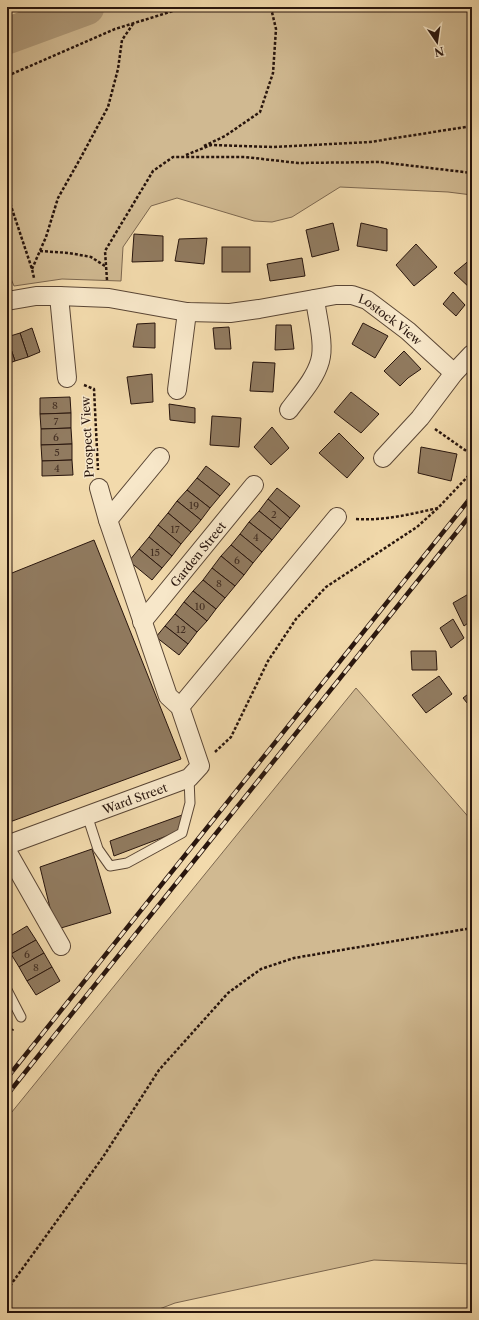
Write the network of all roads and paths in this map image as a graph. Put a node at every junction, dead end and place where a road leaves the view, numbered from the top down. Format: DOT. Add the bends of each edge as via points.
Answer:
graph roads {
  1 [pos="186,7"];
  2 [pos="270,7"];
  3 [pos="133,24"];
  4 [pos="7,76"];
  5 [pos="472,126"];
  6 [pos="184,156"];
  7 [pos="472,173"];
  8 [pos="7,194"];
  9 [pos="40,251"];
  10 [pos="105,266"];
  11 [pos="32,269"];
  12 [pos="36,296"];
  13 [pos="59,296"];
  14 [pos="109,298"];
  15 [pos="314,299"];
  16 [pos="7,301"];
  17 [pos="187,312"];
  18 [pos="472,354"];
  19 [pos="454,373"];
  20 [pos="67,378"];
  21 [pos="177,390"];
  22 [pos="289,410"];
  23 [pos="420,418"];
  24 [pos="472,455"];
  25 [pos="160,457"];
  26 [pos="383,458"];
  27 [pos="472,472"];
  28 [pos="254,485"];
  29 [pos="99,488"];
  30 [pos="438,508"];
  31 [pos="337,517"];
  32 [pos="108,520"];
  33 [pos="142,622"];
  34 [pos="180,707"];
  35 [pos="194,772"];
  36 [pos="87,816"];
  37 [pos="7,845"];
  38 [pos="7,851"];
  39 [pos="472,928"];
  40 [pos="61,946"];
  41 [pos="7,990"];
  42 [pos="21,1017"];
  43 [pos="7,1290"];
  1 -- 3 [label="path"];
  2 -- 6 [label="path" via="276,29 273,73 260,112 225,136"];
  3 -- 4 [label="path" via="115,29"];
  3 -- 9 [label="path" via="122,40 118,69 108,107 58,198"];
  5 -- 6 [label="path" via="370,142 273,147 211,145"];
  6 -- 7 [label="path" via="245,157 298,163 380,162"];
  6 -- 10 [label="path" via="173,157 153,171 104,251"];
  8 -- 11 [label="path"];
  9 -- 10 [label="path" via="91,257"];
  9 -- 11 [label="path"];
  10 -- 14 [label="path"];
  11 -- 12 [label="path"];
  12 -- 13 [label="street, Lostock View"];
  12 -- 16 [label="street, Lostock View"];
  13 -- 14 [label="street, Lostock View"];
  13 -- 20 [label="street"];
  14 -- 17 [label="street, Lostock View"];
  15 -- 17 [label="street, Lostock View" via="230,313"];
  15 -- 19 [label="street, Lostock View" via="352,295 367,300 408,331"];
  15 -- 22 [label="street" via="322,347 320,360 308,384"];
  17 -- 21 [label="street"];
  18 -- 19 [label="street"];
  19 -- 23 [label="street"];
  20 -- 29 [label="path, Prospect View" via="94,389"];
  23 -- 24 [label="path"];
  23 -- 26 [label="street"];
  25 -- 32 [label="street"];
  27 -- 30 [label="path"];
  28 -- 33 [label="street, Garden Street"];
  29 -- 32 [label="street"];
  30 -- 31 [label="path" via="395,518 369,520"];
  30 -- 35 [label="path" via="417,527 326,587 296,619 268,660 231,737"];
  31 -- 34 [label="street"];
  32 -- 33 [label="street"];
  33 -- 34 [label="street" via="168,696"];
  34 -- 35 [label="street"];
  35 -- 36 [label="street, Ward Street"];
  35 -- 36 [label="lane" via="190,803 182,833 127,863 110,866 98,849"];
  36 -- 37 [label="street, Ward Street"];
  38 -- 40 [label="street"];
  39 -- 43 [label="path" via="294,958 261,969 228,993 159,1070 103,1157"];
  41 -- 42 [label="lane"];
}
